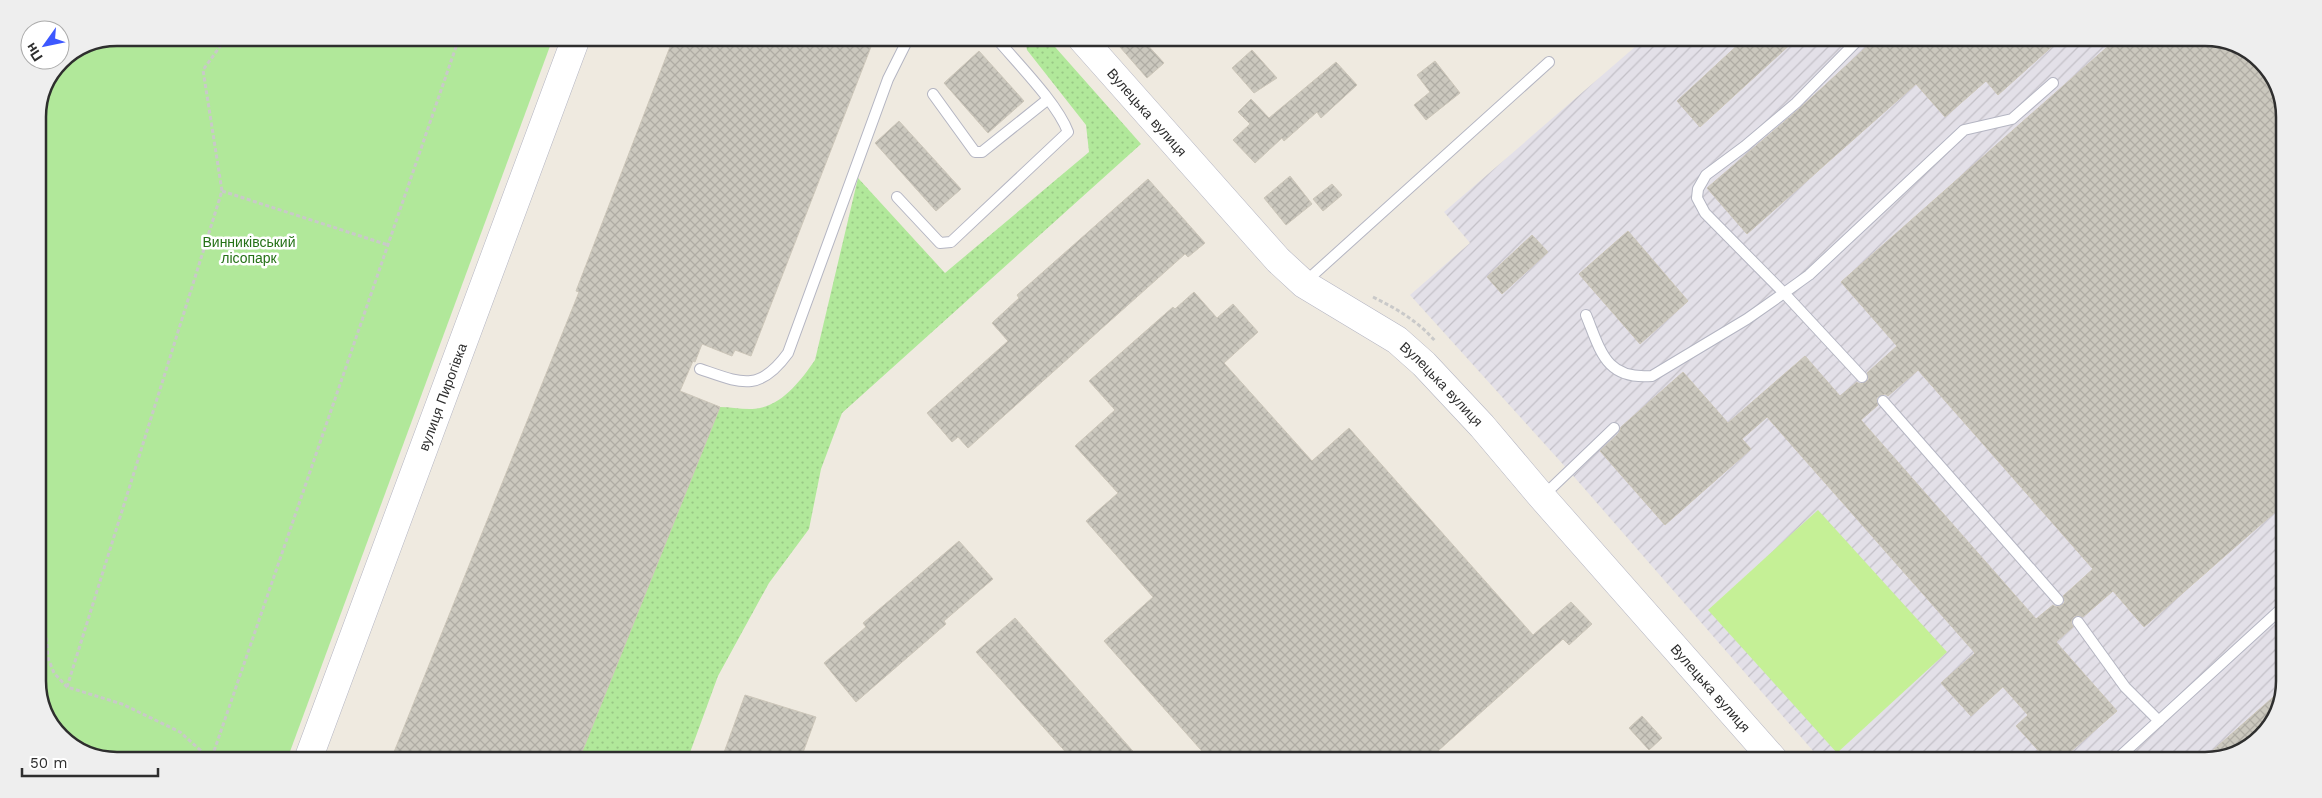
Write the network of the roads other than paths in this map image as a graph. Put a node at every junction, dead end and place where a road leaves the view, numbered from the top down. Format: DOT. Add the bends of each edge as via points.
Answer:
graph roads {
  1 [pos="573,46"];
  2 [pos="904,46"];
  3 [pos="1003,46"];
  4 [pos="1092,46"];
  5 [pos="1852,46"];
  6 [pos="1548,62"];
  7 [pos="2053,83"];
  8 [pos="933,94"];
  9 [pos="1047,100"];
  10 [pos="897,197"];
  11 [pos="1304,284"];
  12 [pos="1784,293"];
  13 [pos="1586,315"];
  14 [pos="700,369"];
  15 [pos="1862,377"];
  16 [pos="1883,401"];
  17 [pos="1614,428"];
  18 [pos="1542,497"];
  19 [pos="2058,600"];
  20 [pos="2276,614"];
  21 [pos="2078,622"];
  22 [pos="2159,721"];
  23 [pos="311,752"];
  24 [pos="1767,752"];
  25 [pos="2125,752"];
  1 -- 23 [label="street, вулиця Пирогівка"];
  2 -- 14 [label="lane" via="888,79 788,353 760,380 732,380"];
  3 -- 9 [label="lane"];
  4 -- 11 [label="street, Вулецька вулиця" via="1266,248"];
  5 -- 12 [label="lane" via="1796,103 1706,175 1698,189 1700,206 1705,213"];
  6 -- 11 [label="lane"];
  7 -- 12 [label="lane" via="2012,119 1964,130 1809,275"];
  8 -- 9 [label="lane" via="975,152 982,152"];
  9 -- 10 [label="lane" via="1068,132 951,242 940,243"];
  11 -- 18 [label="street, Вулецька вулиця" via="1397,340 1411,352 1482,426"];
  12 -- 13 [label="lane" via="1652,376 1636,377 1614,370 1599,347"];
  12 -- 15 [label="lane"];
  16 -- 19 [label="lane"];
  17 -- 18 [label="lane"];
  18 -- 24 [label="street, Вулецька вулиця"];
  20 -- 22 [label="lane"];
  21 -- 22 [label="lane" via="2125,687"];
  22 -- 25 [label="lane"];
}
